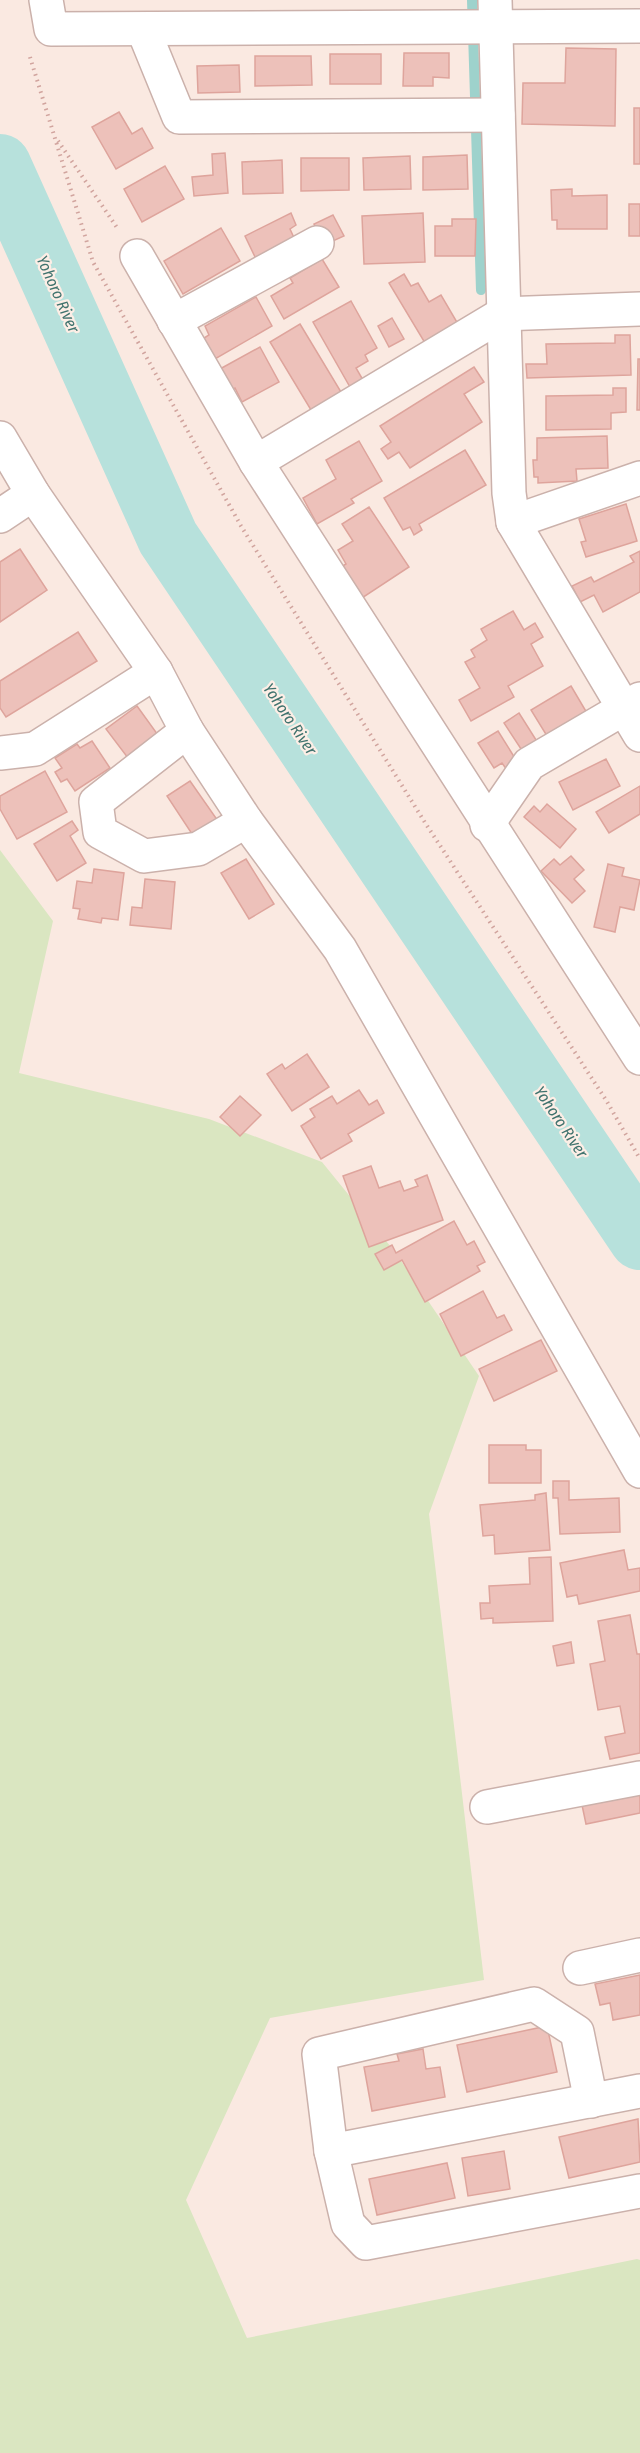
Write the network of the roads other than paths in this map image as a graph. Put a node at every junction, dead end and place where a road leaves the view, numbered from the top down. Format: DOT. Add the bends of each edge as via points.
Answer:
graph roads {
  1 [pos="46,0"];
  2 [pos="495,13"];
  3 [pos="640,26"];
  4 [pos="143,28"];
  5 [pos="498,115"];
  6 [pos="318,243"];
  7 [pos="137,256"];
  8 [pos="640,309"];
  9 [pos="503,314"];
  10 [pos="174,321"];
  11 [pos="0,438"];
  12 [pos="255,462"];
  13 [pos="640,478"];
  14 [pos="33,494"];
  15 [pos="0,516"];
  16 [pos="513,522"];
  17 [pos="156,672"];
  18 [pos="635,714"];
  19 [pos="187,731"];
  20 [pos="0,753"];
  21 [pos="246,821"];
  22 [pos="488,825"];
  23 [pos="640,1058"];
  24 [pos="640,1471"];
  25 [pos="640,1778"];
  26 [pos="488,1807"];
  27 [pos="640,1955"];
  28 [pos="580,1968"];
  29 [pos="640,2091"];
  30 [pos="591,2101"];
  31 [pos="331,2151"];
  32 [pos="640,2191"];
  1 -- 4 [label="street" via="51,29"];
  2 -- 3 [label="street"];
  2 -- 4 [label="street"];
  2 -- 5 [label="street"];
  4 -- 5 [label="street" via="179,117"];
  5 -- 9 [label="street"];
  6 -- 10 [label="street"];
  7 -- 10 [label="street"];
  8 -- 9 [label="street"];
  9 -- 12 [label="street"];
  9 -- 16 [label="street"];
  10 -- 12 [label="street"];
  11 -- 14 [label="street"];
  12 -- 22 [label="street"];
  13 -- 16 [label="street"];
  14 -- 15 [label="street"];
  14 -- 17 [label="street"];
  16 -- 18 [label="street"];
  17 -- 19 [label="street"];
  17 -- 20 [label="street" via="35,749"];
  18 -- 22 [label="street" via="529,764"];
  19 -- 21 [label="street"];
  19 -- 21 [label="street" via="96,802 100,832 144,856 198,849"];
  21 -- 24 [label="street" via="340,949"];
  22 -- 23 [label="street"];
  25 -- 26 [label="street"];
  27 -- 28 [label="street"];
  29 -- 30 [label="street"];
  30 -- 31 [label="street"];
  30 -- 31 [label="street" via="577,2032 534,2004 319,2054"];
  31 -- 32 [label="street" via="348,2224 366,2242"];
}
